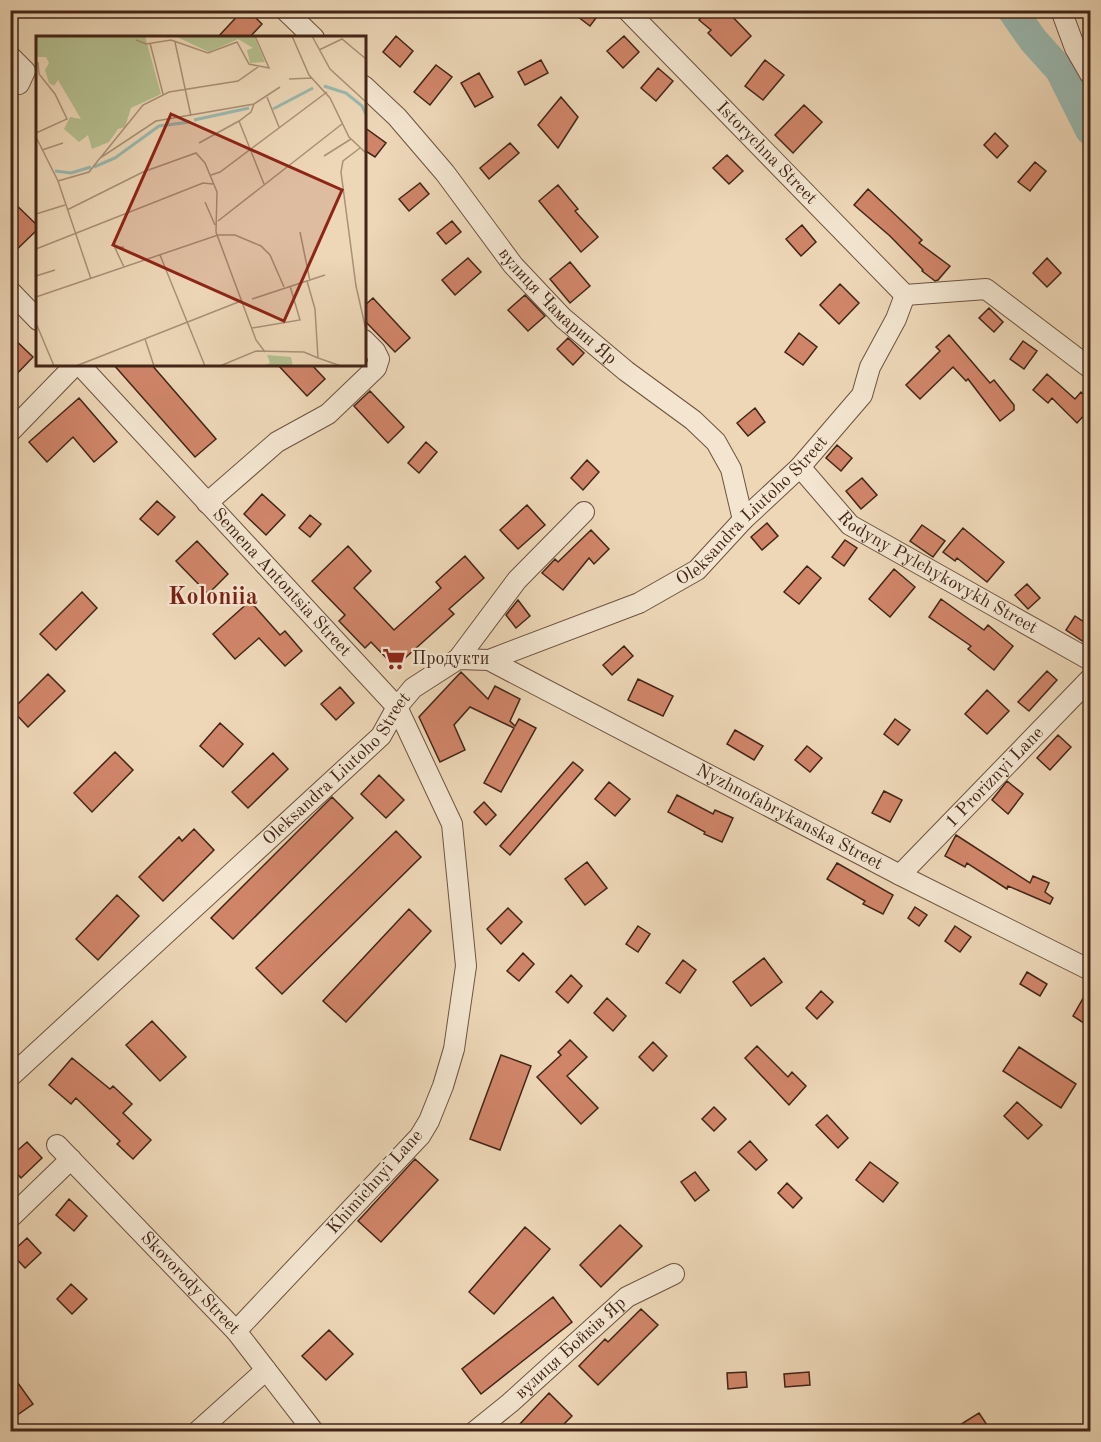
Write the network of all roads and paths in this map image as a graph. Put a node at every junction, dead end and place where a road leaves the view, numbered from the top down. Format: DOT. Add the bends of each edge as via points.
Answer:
graph roads {
  1 [pos="285,10"];
  2 [pos="627,10"];
  3 [pos="1061,10"];
  4 [pos="312,36"];
  5 [pos="10,56"];
  6 [pos="1090,74"];
  7 [pos="19,84"];
  8 [pos="366,88"];
  9 [pos="10,291"];
  10 [pos="905,295"];
  11 [pos="36,318"];
  12 [pos="366,342"];
  13 [pos="75,366"];
  14 [pos="79,366"];
  15 [pos="1090,368"];
  16 [pos="10,432"];
  17 [pos="800,467"];
  18 [pos="207,502"];
  19 [pos="584,512"];
  20 [pos="743,520"];
  21 [pos="458,659"];
  22 [pos="489,660"];
  23 [pos="1090,660"];
  24 [pos="1090,679"];
  25 [pos="397,707"];
  26 [pos="452,824"];
  27 [pos="900,875"];
  28 [pos="1090,970"];
  29 [pos="10,1077"];
  30 [pos="57,1145"];
  31 [pos="70,1160"];
  32 [pos="10,1218"];
  33 [pos="674,1274"];
  34 [pos="236,1331"];
  35 [pos="266,1370"];
  36 [pos="197,1431"];
  37 [pos="314,1431"];
  38 [pos="474,1431"];
  1 -- 4 [label="street"];
  2 -- 10 [label="street, Istorychna Street"];
  3 -- 6 [label="street"];
  5 -- 7 [label="street" via="25,71"];
  8 -- 20 [label="street, вулиця Чамарин Яр" via="445,173 513,265 563,318 716,442 731,470"];
  9 -- 11 [label="street"];
  10 -- 15 [label="street" via="986,289"];
  10 -- 17 [label="street, Oleksandra Liutoho Street" via="870,368 862,394"];
  12 -- 18 [label="street" via="379,358 376,368 328,414 276,442"];
  13 -- 16 [label="street"];
  14 -- 18 [label="street, Semena Antontsia Street"];
  17 -- 20 [label="street, Oleksandra Liutoho Street"];
  17 -- 23 [label="street, Rodyny Pylchykovykh Street" via="850,525"];
  18 -- 25 [label="street, Semena Antontsia Street"];
  19 -- 21 [label="street" via="517,580"];
  20 -- 22 [label="street, Oleksandra Liutoho Street" via="697,570 639,603"];
  21 -- 22 [label="street, Oleksandra Liutoho Street"];
  21 -- 25 [label="street, Oleksandra Liutoho Street" via="413,688"];
  22 -- 27 [label="street, Nyzhnofabrykanska Street"];
  24 -- 27 [label="street, 1 Proriznyi Lane"];
  25 -- 26 [label="street, Semena Antontsia Street"];
  25 -- 29 [label="street, Oleksandra Liutoho Street" via="381,736"];
  26 -- 34 [label="street, Khimichnyi Lane" via="466,966 454,1049 429,1121 420,1137"];
  27 -- 28 [label="street, Nyzhnofabrykanska Street"];
  30 -- 31 [label="street, Skovorody Street"];
  31 -- 32 [label="street"];
  31 -- 34 [label="street, Skovorody Street"];
  33 -- 38 [label="street, вулиця Бойків Яр" via="627,1297"];
  34 -- 35 [label="street, Skovorody Street"];
  35 -- 36 [label="street"];
  35 -- 37 [label="street, Skovorody Street"];
}
